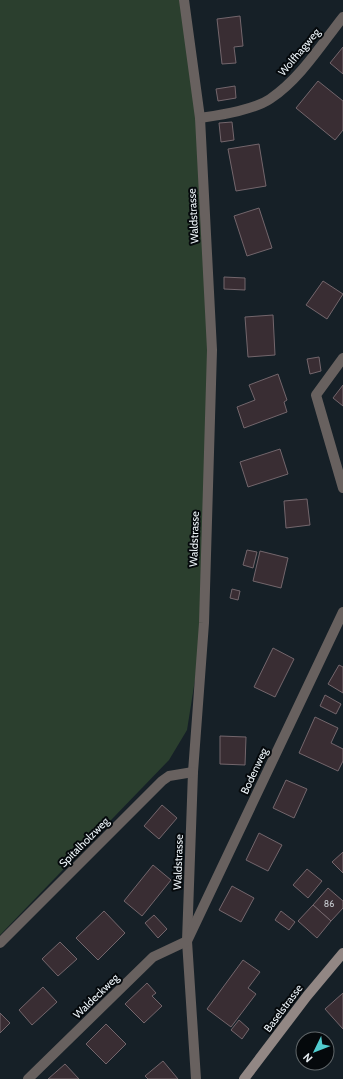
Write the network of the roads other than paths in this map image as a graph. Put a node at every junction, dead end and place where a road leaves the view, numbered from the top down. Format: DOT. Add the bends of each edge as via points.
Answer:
graph roads {
  1 [pos="184,0"];
  2 [pos="343,17"];
  3 [pos="200,118"];
  4 [pos="343,358"];
  5 [pos="343,488"];
  6 [pos="343,612"];
  7 [pos="193,772"];
  8 [pos="188,941"];
  9 [pos="0,943"];
  10 [pos="343,953"];
  11 [pos="28,1079"];
  12 [pos="196,1079"];
  13 [pos="244,1079"];
  1 -- 3 [label="street, Waldstrasse"];
  2 -- 3 [label="street, Wolfhagweg" via="295,78 269,100 233,112"];
  3 -- 7 [label="street, Waldstrasse" via="212,350 204,623"];
  4 -- 5 [label="street" via="316,394"];
  6 -- 8 [label="street, Bodenweg"];
  7 -- 8 [label="street, Waldstrasse"];
  7 -- 9 [label="street, Spitalholzweg" via="169,776 162,781"];
  8 -- 11 [label="street, Waldeckweg" via="153,957"];
  8 -- 12 [label="street, Waldstrasse"];
  10 -- 13 [label="main road, Baselstrasse"];
}
